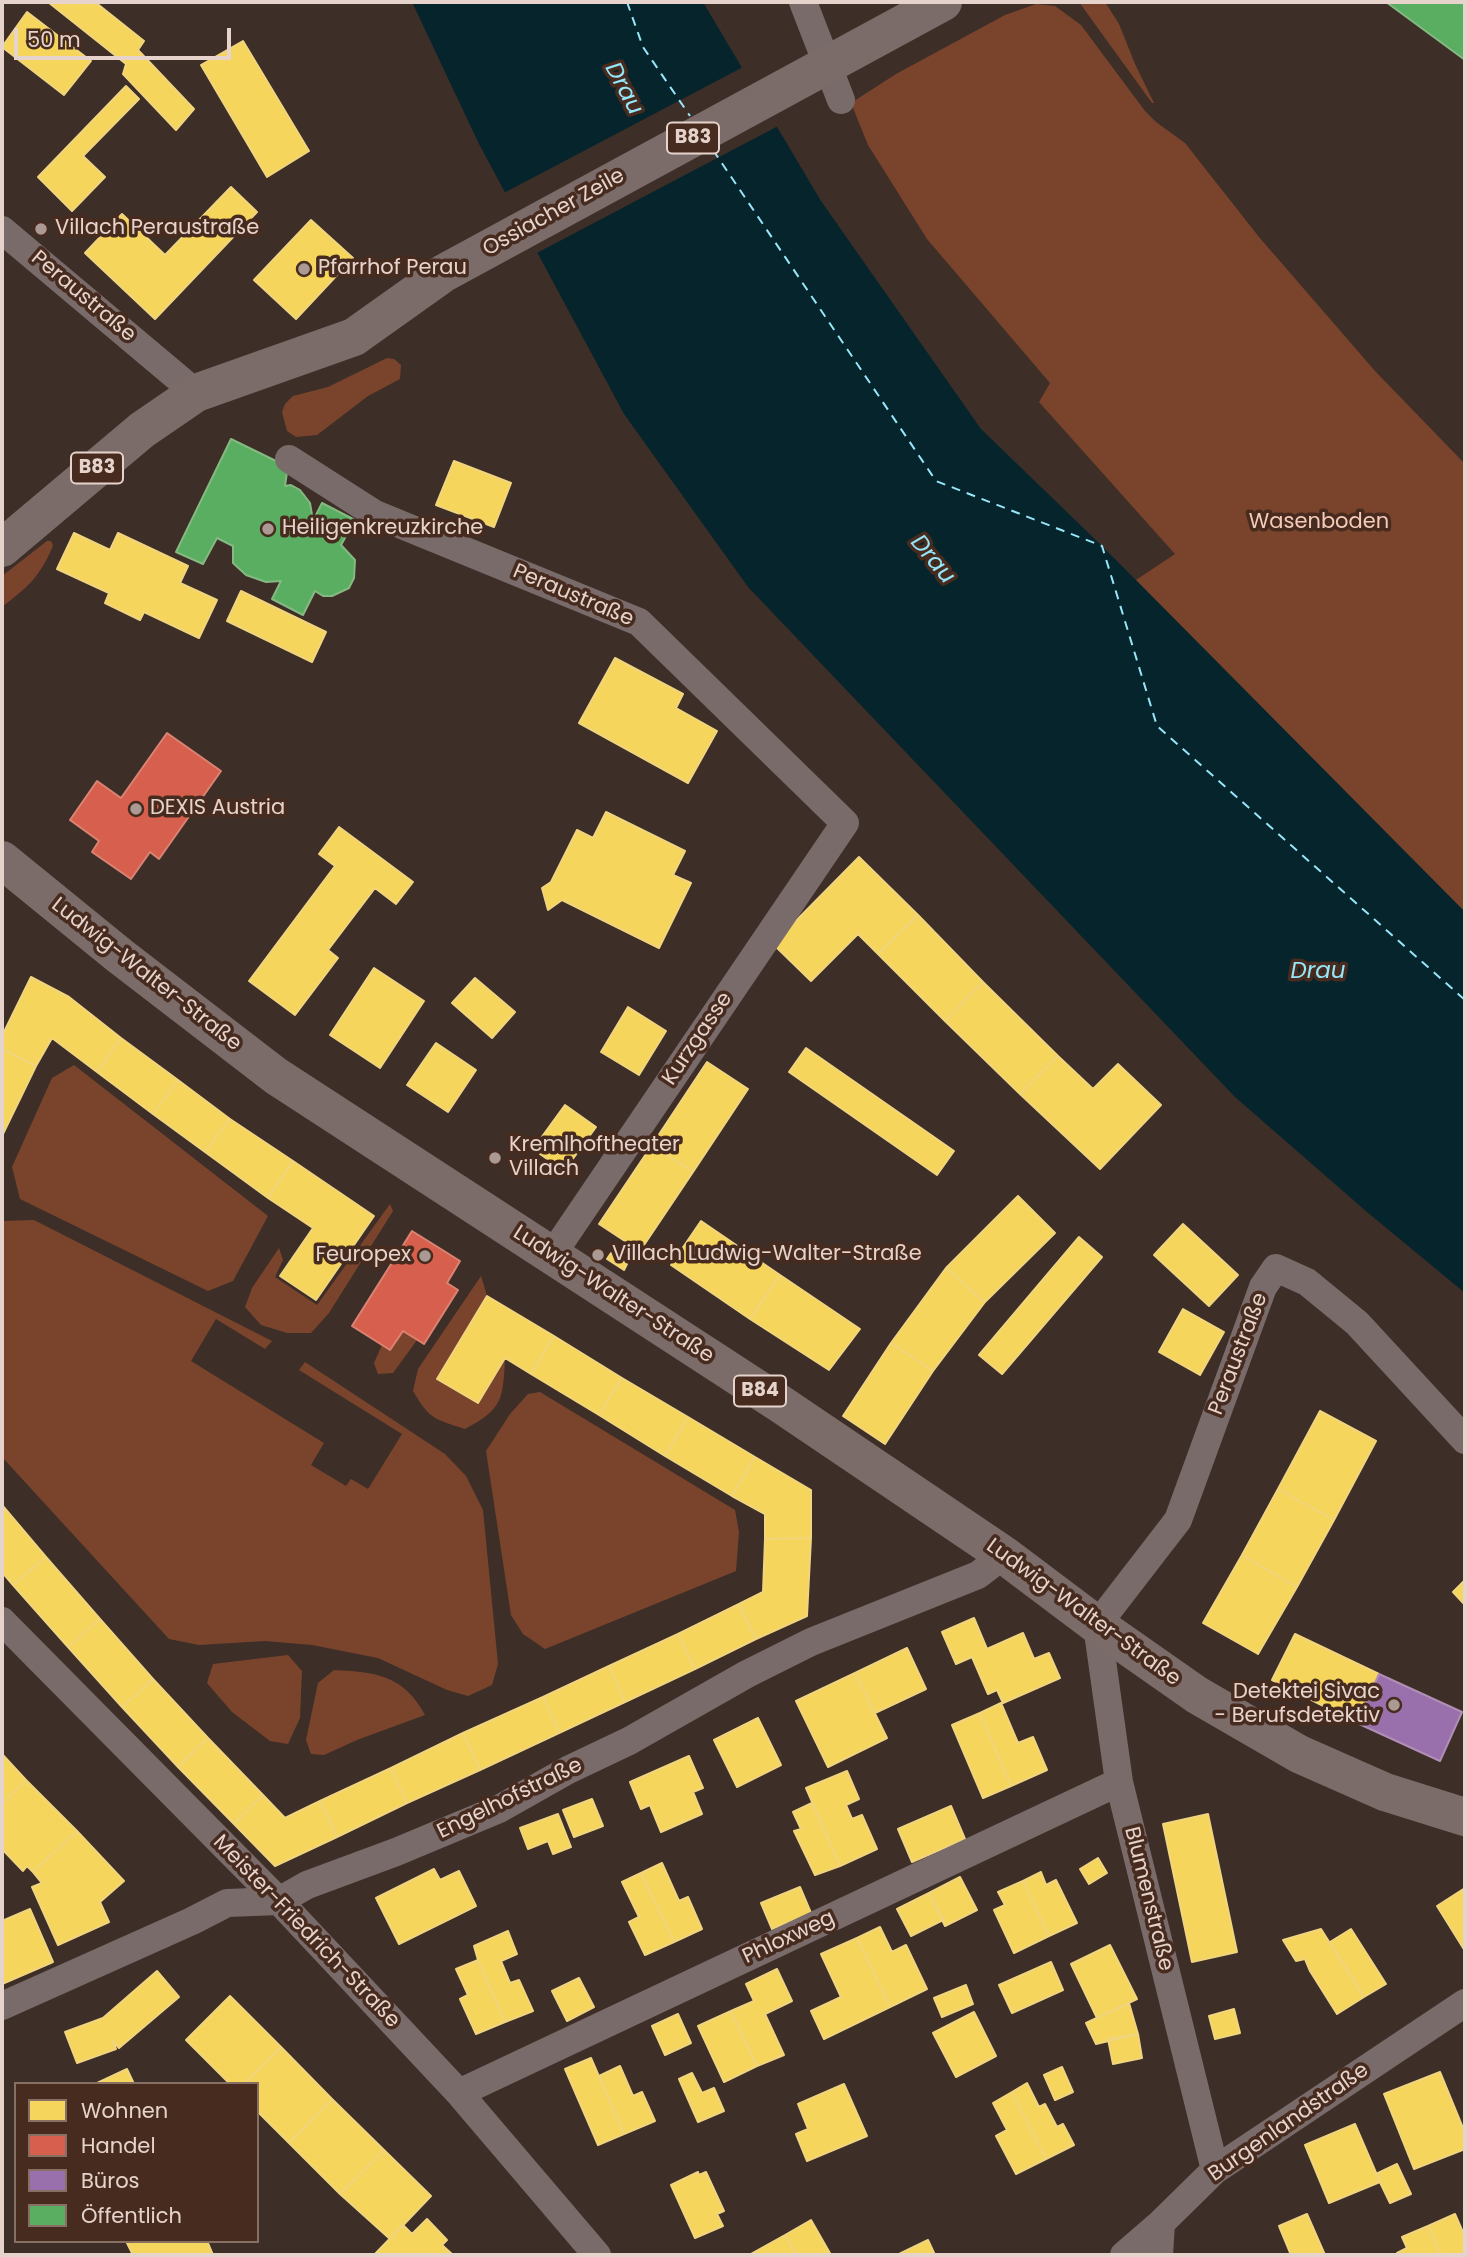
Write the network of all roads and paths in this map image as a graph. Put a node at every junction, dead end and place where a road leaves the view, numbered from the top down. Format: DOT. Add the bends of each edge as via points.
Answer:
graph roads {
  1 [pos="803,2"];
  2 [pos="943,2"];
  3 [pos="841,100"];
  4 [pos="2,230"];
  5 [pos="196,393"];
  6 [pos="289,459"];
  7 [pos="2,548"];
  8 [pos="845,823"];
  9 [pos="2,860"];
  10 [pos="552,1255"];
  11 [pos="1465,1440"];
  12 [pos="1004,1555"];
  13 [pos="2,1622"];
  14 [pos="1097,1625"];
  15 [pos="1119,1782"];
  16 [pos="1465,1817"];
  17 [pos="279,1901"];
  18 [pos="1465,2003"];
  19 [pos="2,2006"];
  20 [pos="459,2094"];
  21 [pos="1215,2170"];
  22 [pos="1161,2223"];
  23 [pos="597,2255"];
  24 [pos="1124,2255"];
  25 [pos="1159,2255"];
  1 -- 3 [label="street"];
  2 -- 5 [label="main road, Ossiacher Zeile / B83" via="444,273 354,337"];
  4 -- 5 [label="street, Peraustraße"];
  5 -- 7 [label="main road, Ossiacher Zeile / B83" via="142,430"];
  6 -- 8 [label="street, Peraustraße" via="375,514 639,622"];
  8 -- 10 [label="street, Kurzgasse"];
  9 -- 10 [label="main road, Ludwig-Walter-Straße / B84" via="276,1076"];
  10 -- 12 [label="main road, Ludwig-Walter-Straße / B84"];
  11 -- 14 [label="street, Peraustraße" via="1357,1322 1307,1282 1276,1268 1263,1287 1178,1520"];
  12 -- 14 [label="main road, Ludwig-Walter-Straße / B84"];
  12 -- 17 [label="street, Engelhofstraße" via="978,1575 811,1642 747,1674 499,1810 307,1885"];
  13 -- 17 [label="street, Meister-Friedrich-Straße"];
  14 -- 15 [label="street, Blumenstraße"];
  14 -- 16 [label="main road, Ludwig-Walter-Straße / B84" via="1197,1695 1298,1754 1385,1792"];
  15 -- 20 [label="street, Phloxweg"];
  15 -- 21 [label="street, Blumenstraße"];
  17 -- 19 [label="street, Engelhofstraße" via="227,1903"];
  17 -- 20 [label="street, Meister-Friedrich-Straße"];
  18 -- 21 [label="street, Burgenlandstraße"];
  20 -- 23 [label="street, Meister-Friedrich-Straße"];
  21 -- 22 [label="street, Burgenlandstraße"];
  22 -- 24 [label="street, Burgenlandstraße"];
  22 -- 25 [label="street"];
}
